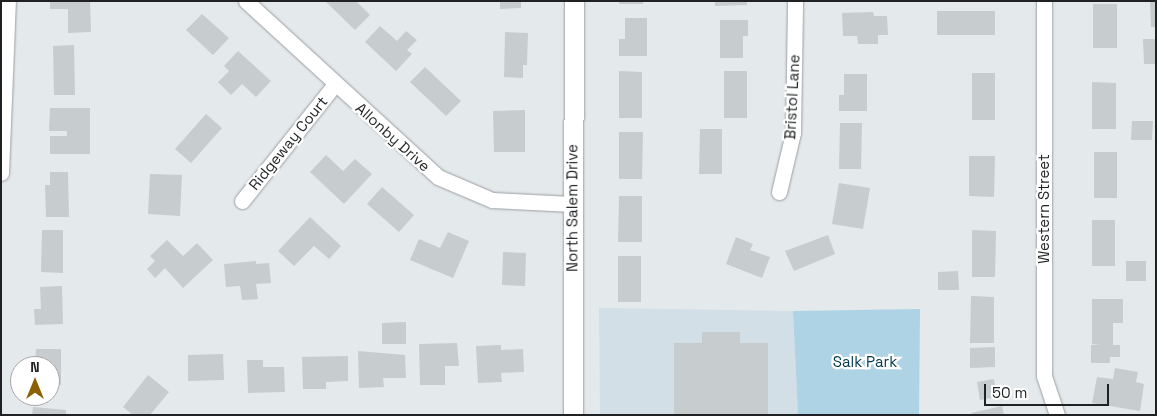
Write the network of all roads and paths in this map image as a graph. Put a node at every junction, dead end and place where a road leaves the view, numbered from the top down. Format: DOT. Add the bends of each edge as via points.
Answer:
graph roads {
  1 [pos="8,1"];
  2 [pos="246,1"];
  3 [pos="574,1"];
  4 [pos="795,1"];
  5 [pos="1044,1"];
  6 [pos="335,84"];
  7 [pos="1,173"];
  8 [pos="778,192"];
  9 [pos="242,201"];
  10 [pos="572,204"];
  11 [pos="573,415"];
  12 [pos="1057,415"];
  1 -- 7 [label="street"];
  2 -- 6 [label="street, Allonby Drive"];
  3 -- 10 [label="street, North Salem Drive"];
  4 -- 8 [label="street, Bristol Lane" via="794,133"];
  5 -- 12 [label="street, Western Street" via="1044,376"];
  6 -- 9 [label="street, Ridgeway Court"];
  6 -- 10 [label="street, Allonby Drive" via="438,177 492,200"];
  10 -- 11 [label="street, North Salem Drive"];
}
